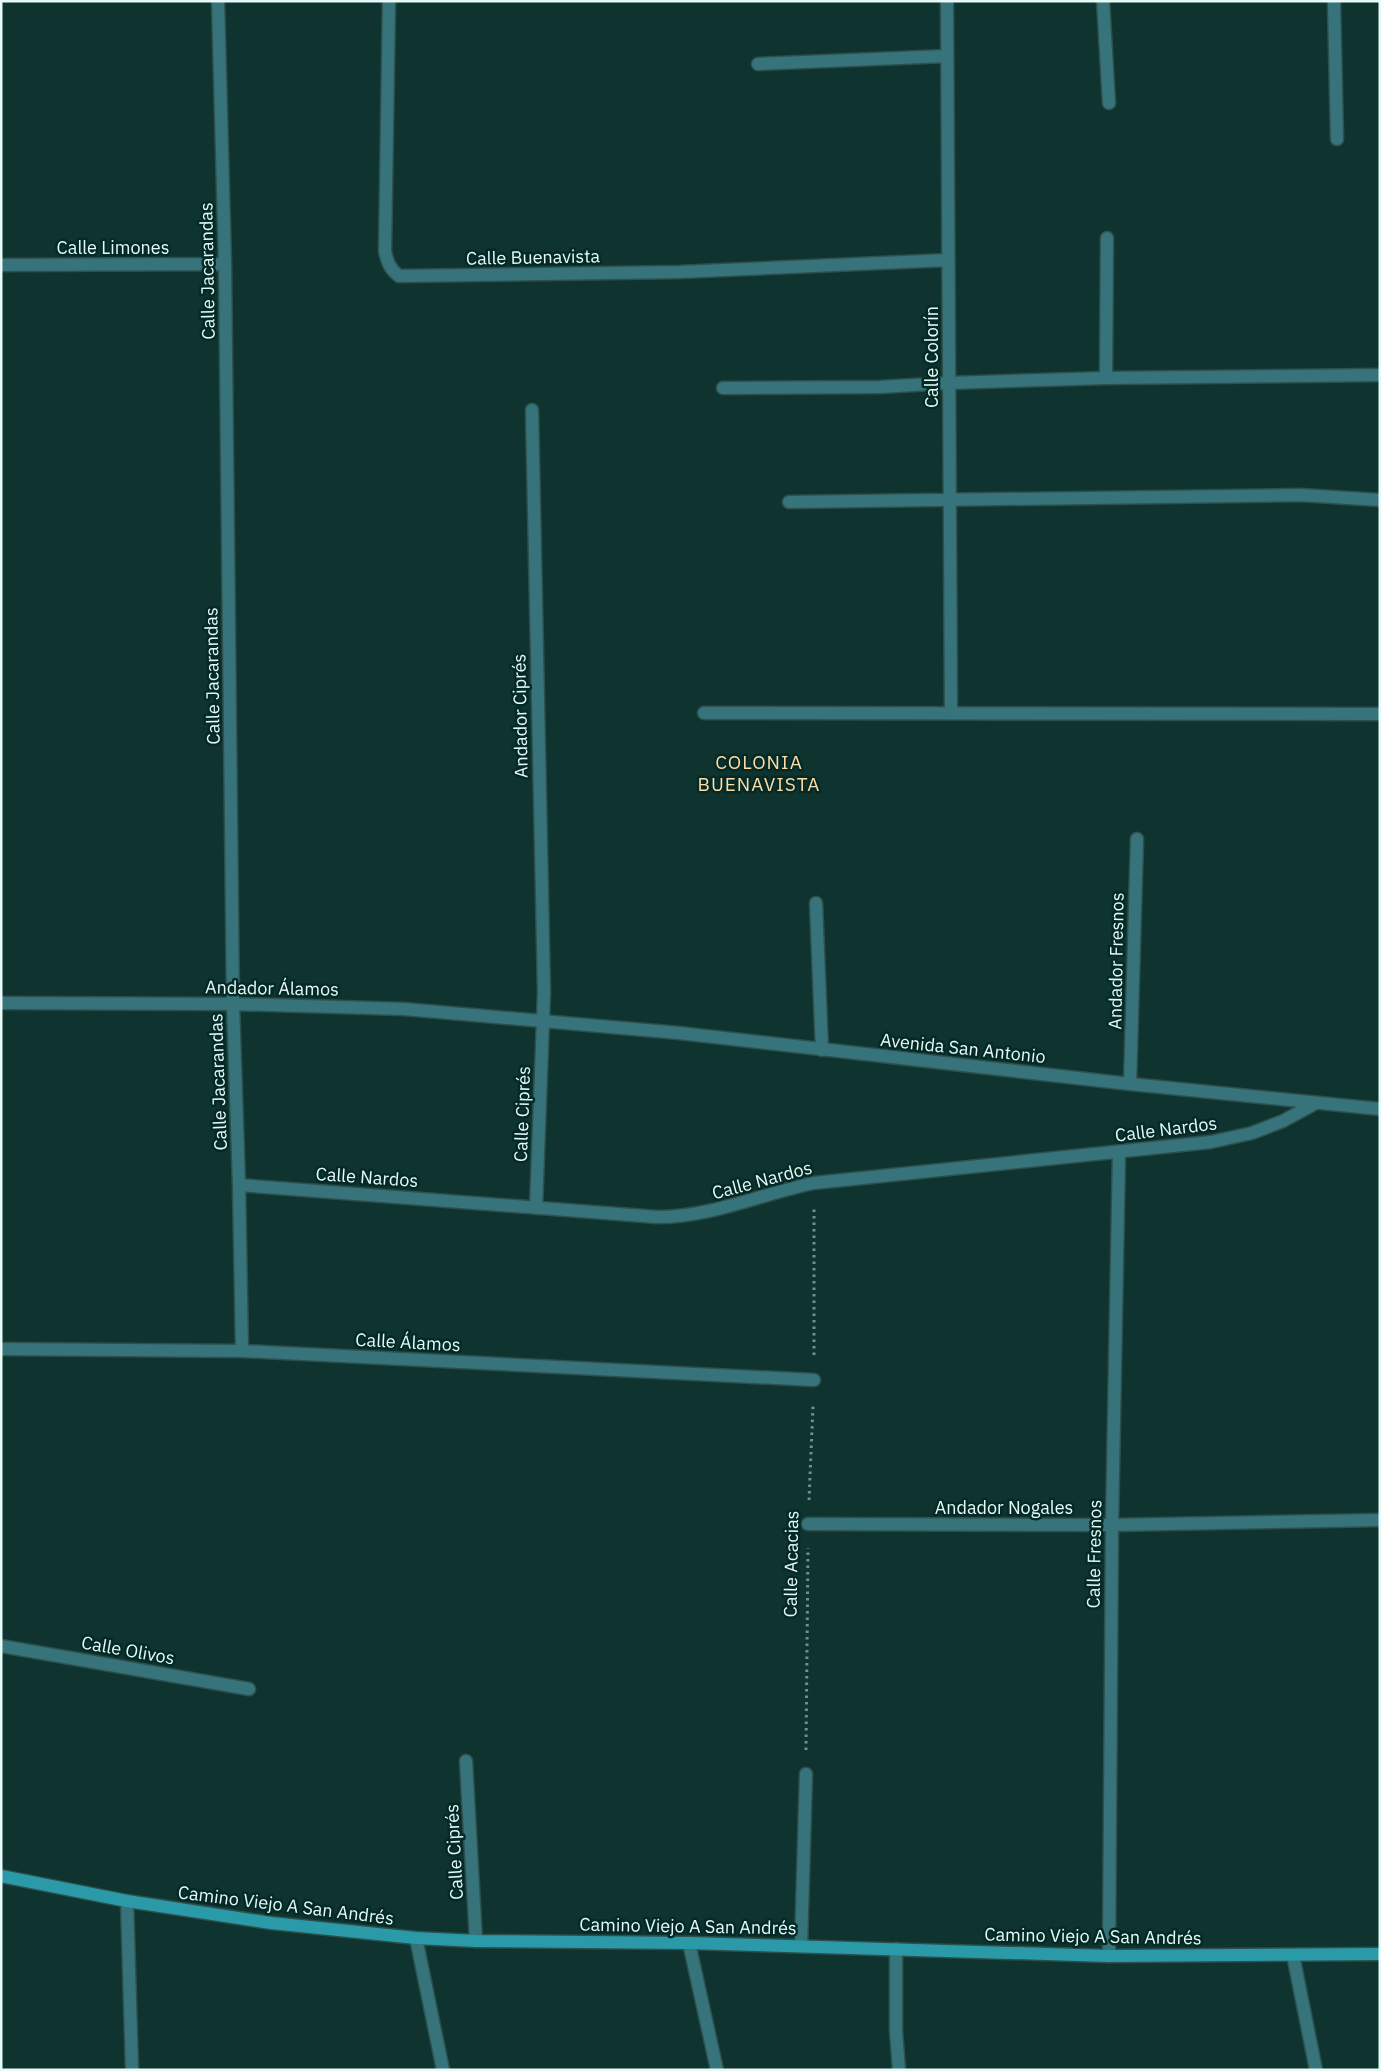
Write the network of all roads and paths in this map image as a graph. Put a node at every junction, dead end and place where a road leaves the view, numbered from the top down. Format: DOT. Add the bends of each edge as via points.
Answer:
graph roads {
  1 [pos="218,1"];
  2 [pos="389,1"];
  3 [pos="947,1"];
  4 [pos="1103,1"];
  5 [pos="1334,1"];
  6 [pos="947,56"];
  7 [pos="758,64"];
  8 [pos="1108,103"];
  9 [pos="1337,139"];
  10 [pos="1107,238"];
  11 [pos="948,260"];
  12 [pos="225,264"];
  13 [pos="1,265"];
  14 [pos="1380,375"];
  15 [pos="1106,378"];
  16 [pos="948,383"];
  17 [pos="723,388"];
  18 [pos="532,410"];
  19 [pos="1380,500"];
  20 [pos="949,501"];
  21 [pos="789,502"];
  22 [pos="704,712"];
  23 [pos="951,713"];
  24 [pos="1380,714"];
  25 [pos="1137,838"];
  26 [pos="816,903"];
  27 [pos="1,1003"];
  28 [pos="233,1004"];
  29 [pos="542,1021"];
  30 [pos="822,1050"];
  31 [pos="1130,1084"];
  32 [pos="1316,1104"];
  33 [pos="1380,1109"];
  34 [pos="1119,1153"];
  35 [pos="814,1183"];
  36 [pos="239,1185"];
  37 [pos="536,1208"];
  38 [pos="1,1349"];
  39 [pos="242,1351"];
  40 [pos="814,1380"];
  41 [pos="1380,1520"];
  42 [pos="808,1524"];
  43 [pos="1112,1525"];
  44 [pos="1,1646"];
  45 [pos="249,1689"];
  46 [pos="466,1761"];
  47 [pos="806,1774"];
  48 [pos="1,1876"];
  49 [pos="127,1901"];
  50 [pos="416,1938"];
  51 [pos="476,1942"];
  52 [pos="690,1943"];
  53 [pos="802,1946"];
  54 [pos="896,1948"];
  55 [pos="1380,1954"];
  56 [pos="1293,1955"];
  57 [pos="1109,1956"];
  58 [pos="132,2070"];
  59 [pos="443,2070"];
  60 [pos="717,2070"];
  61 [pos="899,2070"];
  62 [pos="1316,2070"];
  1 -- 12 [label="street, Calle Jacarandas"];
  2 -- 11 [label="street, Calle Buenavista" via="385,252 392,270 399,276 679,272"];
  3 -- 6 [label="street, Calle Colorín"];
  4 -- 8 [label="street"];
  5 -- 9 [label="street"];
  6 -- 7 [label="street"];
  6 -- 11 [label="street, Calle Colorín"];
  10 -- 15 [label="street"];
  11 -- 16 [label="street, Calle Colorín"];
  12 -- 13 [label="street, Calle Limones"];
  12 -- 28 [label="street, Calle Jacarandas"];
  14 -- 15 [label="street"];
  15 -- 16 [label="street"];
  16 -- 17 [label="street"];
  16 -- 20 [label="street, Calle Colorín"];
  18 -- 29 [label="street, Andador Ciprés"];
  19 -- 20 [label="street" via="1301,495"];
  20 -- 21 [label="street"];
  20 -- 23 [label="street, Calle Colorín"];
  22 -- 23 [label="street"];
  23 -- 24 [label="street"];
  25 -- 31 [label="street, Andador Fresnos"];
  26 -- 30 [label="street"];
  27 -- 28 [label="street, Andador Álamos"];
  28 -- 29 [label="street, Andador Álamos" via="404,1009"];
  28 -- 36 [label="street, Calle Jacarandas"];
  29 -- 30 [label="street, Avenida San Antonio"];
  29 -- 37 [label="street, Calle Ciprés"];
  30 -- 31 [label="street, Avenida San Antonio"];
  31 -- 32 [label="street, Avenida San Antonio"];
  32 -- 33 [label="street, Avenida San Antonio"];
  32 -- 34 [label="street, Calle Nardos" via="1252,1133 1211,1142"];
  34 -- 35 [label="street, Calle Nardos"];
  34 -- 43 [label="street, Calle Fresnos"];
  35 -- 37 [label="street, Calle Nardos" via="681,1217"];
  35 -- 40 [label="path, Calle Acacias"];
  36 -- 37 [label="street, Calle Nardos"];
  36 -- 39 [label="street, Calle Jacarandas"];
  38 -- 39 [label="street, Calle Álamos"];
  39 -- 40 [label="street, Calle Álamos"];
  40 -- 42 [label="path, Calle Acacias"];
  41 -- 43 [label="street, Andador Nogales"];
  42 -- 43 [label="street, Andador Nogales"];
  42 -- 47 [label="path, Calle Acacias"];
  43 -- 57 [label="street, Calle Fresnos"];
  44 -- 45 [label="street, Calle Olivos"];
  46 -- 51 [label="street, Calle Ciprés"];
  47 -- 53 [label="street"];
  48 -- 49 [label="main road, Camino Viejo A San Andrés"];
  49 -- 50 [label="main road, Camino Viejo A San Andrés" via="271,1923"];
  49 -- 58 [label="street"];
  50 -- 51 [label="main road, Camino Viejo A San Andrés"];
  50 -- 59 [label="street"];
  51 -- 52 [label="main road, Camino Viejo A San Andrés"];
  52 -- 53 [label="main road, Camino Viejo A San Andrés"];
  52 -- 60 [label="street"];
  53 -- 54 [label="main road, Camino Viejo A San Andrés"];
  54 -- 57 [label="main road, Camino Viejo A San Andrés"];
  54 -- 61 [label="street"];
  55 -- 56 [label="main road, Camino Viejo A San Andrés"];
  56 -- 57 [label="main road, Camino Viejo A San Andrés"];
  56 -- 62 [label="street"];
}
